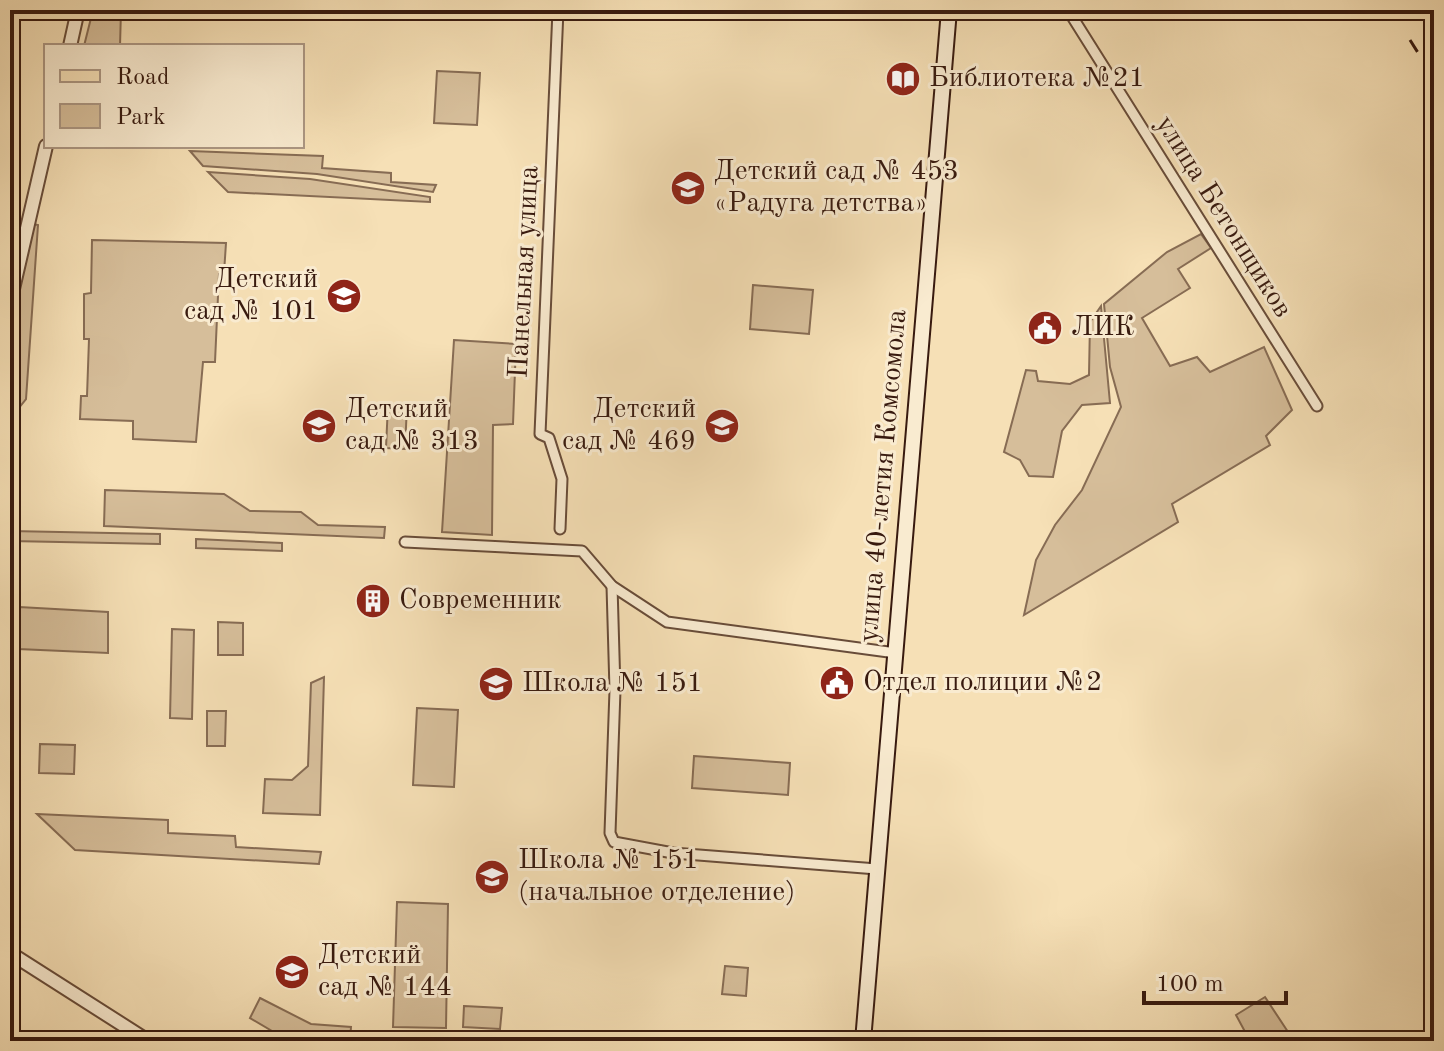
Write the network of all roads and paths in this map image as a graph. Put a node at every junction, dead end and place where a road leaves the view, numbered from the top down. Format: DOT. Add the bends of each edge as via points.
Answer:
graph roads {
  1 [pos="78,10"];
  2 [pos="558,10"];
  3 [pos="949,10"];
  4 [pos="1068,10"];
  5 [pos="70,44"];
  6 [pos="46,148"];
  7 [pos="10,302"];
  8 [pos="1317,406"];
  9 [pos="560,529"];
  10 [pos="405,542"];
  11 [pos="612,586"];
  12 [pos="896,653"];
  13 [pos="877,869"];
  14 [pos="10,953"];
  15 [pos="10,1035"];
  16 [pos="20,1041"];
  17 [pos="148,1041"];
  18 [pos="863,1041"];
  1 -- 5 [label="street"];
  2 -- 9 [label="street, Панельная улица" via="540,434 549,438 562,479"];
  3 -- 12 [label="main road, улица 40-летия Комсомола"];
  4 -- 8 [label="street, улица Бетонщиков"];
  6 -- 7 [label="street"];
  10 -- 11 [label="street" via="582,551"];
  11 -- 12 [label="street" via="667,622"];
  11 -- 13 [label="street" via="614,842 673,853"];
  12 -- 13 [label="main road, улица 40-летия Комсомола"];
  13 -- 18 [label="main road, улица 40-летия Комсомола"];
  14 -- 17 [label="street"];
  15 -- 16 [label="main road"];
}
